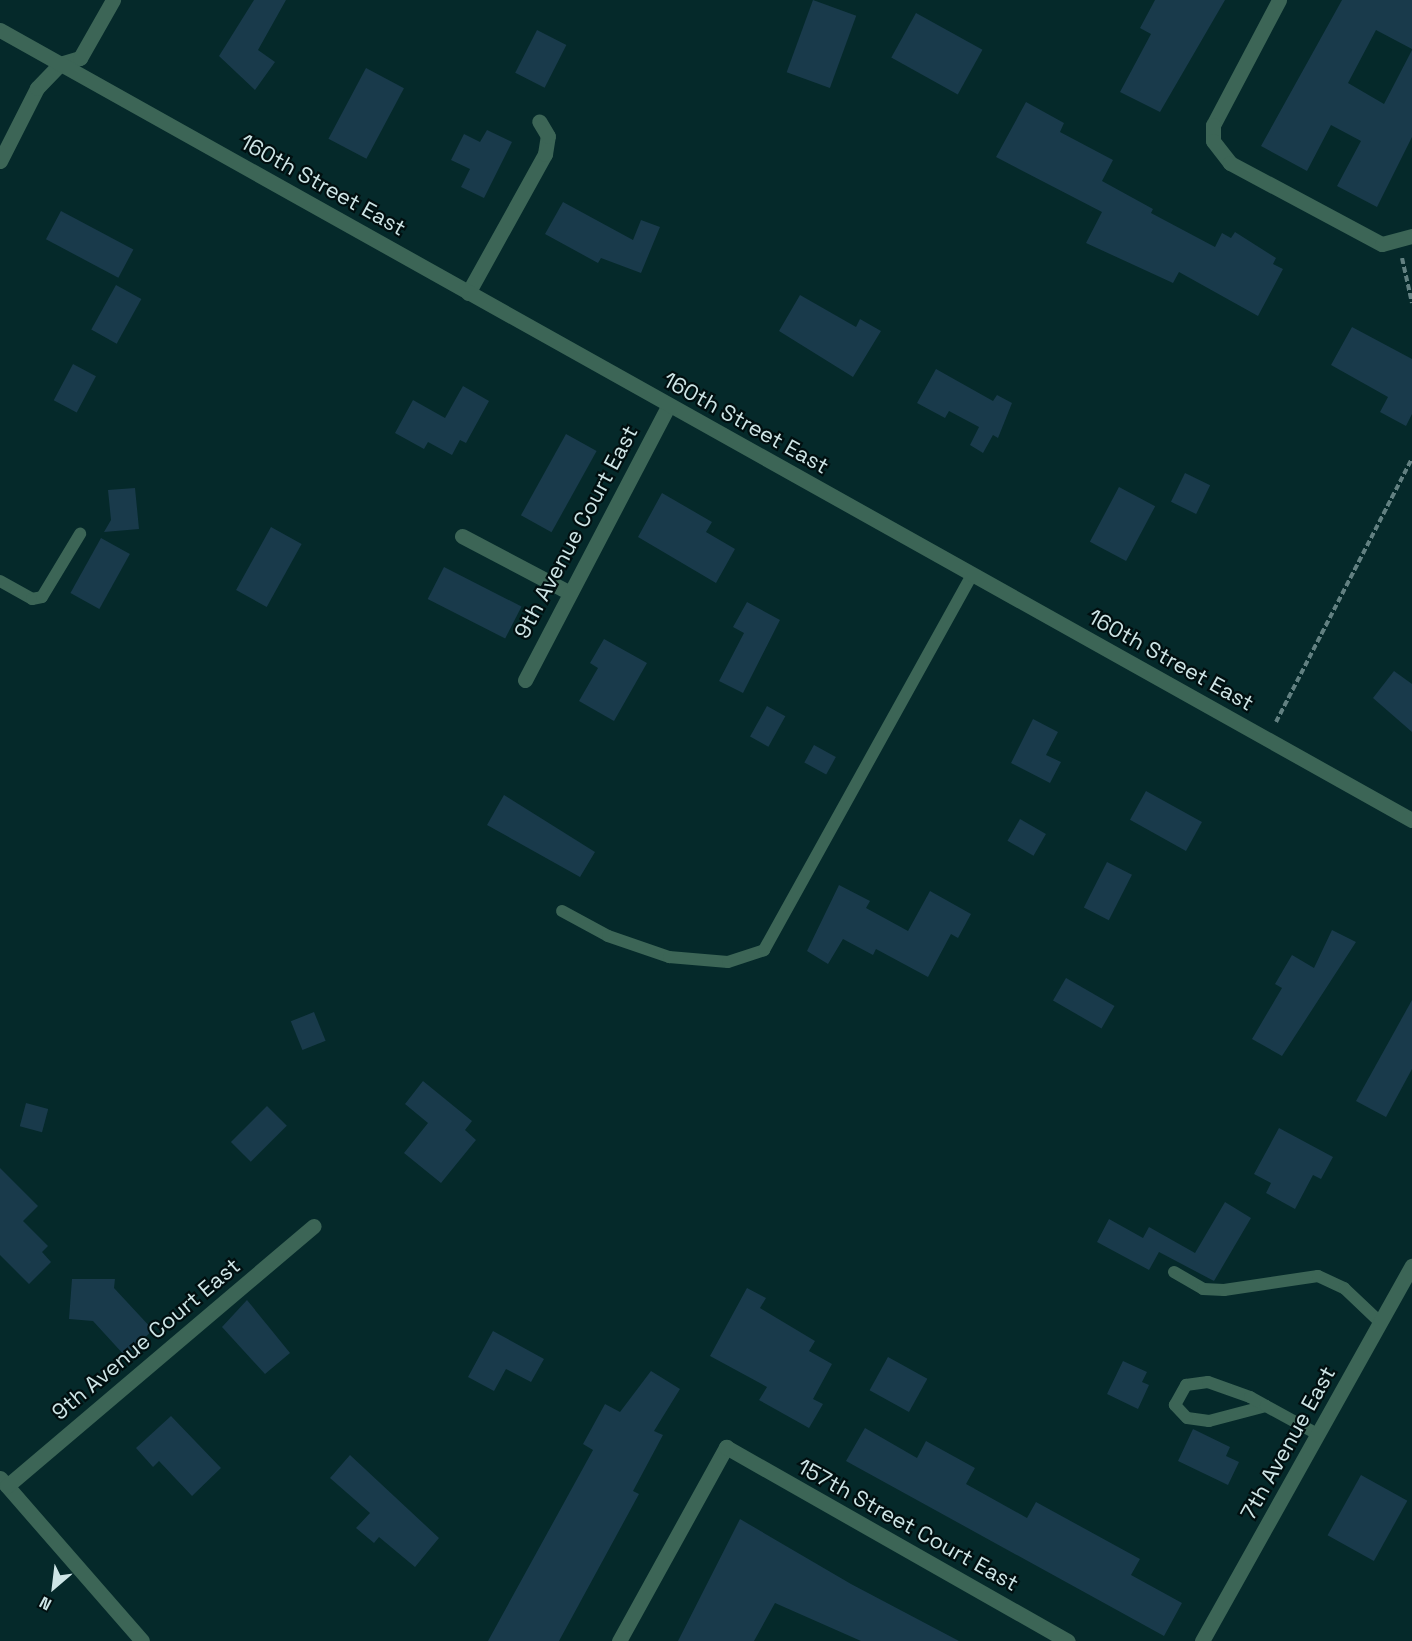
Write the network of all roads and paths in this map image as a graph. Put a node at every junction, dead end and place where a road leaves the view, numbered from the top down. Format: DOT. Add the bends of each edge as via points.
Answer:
graph roads {
  1 [pos="113,0"];
  2 [pos="1279,0"];
  3 [pos="0,30"];
  4 [pos="60,64"];
  5 [pos="539,121"];
  6 [pos="0,160"];
  7 [pos="1405,239"];
  8 [pos="468,293"];
  9 [pos="1412,303"];
  10 [pos="668,406"];
  11 [pos="1412,459"];
  12 [pos="81,534"];
  13 [pos="462,536"];
  14 [pos="972,575"];
  15 [pos="0,582"];
  16 [pos="570,593"];
  17 [pos="525,680"];
  18 [pos="1267,740"];
  19 [pos="1412,820"];
  20 [pos="562,911"];
  21 [pos="314,1226"];
  22 [pos="1412,1266"];
  23 [pos="1174,1272"];
  24 [pos="1381,1323"];
  25 [pos="1266,1406"];
  26 [pos="1318,1436"];
  27 [pos="4,1482"];
  28 [pos="142,1641"];
  29 [pos="619,1641"];
  30 [pos="1068,1641"];
  31 [pos="1202,1641"];
  1 -- 4 [label="street" via="80,58"];
  2 -- 7 [label="street" via="1213,125 1213,141 1230,164 1382,244"];
  3 -- 4 [label="street, 160th Street East"];
  4 -- 6 [label="street" via="37,88"];
  4 -- 8 [label="street, 160th Street East"];
  5 -- 8 [label="street" via="548,136 545,154"];
  7 -- 9 [label="path"];
  8 -- 10 [label="street, 160th Street East"];
  10 -- 14 [label="street, 160th Street East"];
  10 -- 16 [label="street, 9th Avenue Court East"];
  11 -- 18 [label="path"];
  12 -- 15 [label="lane" via="42,597 32,599"];
  13 -- 16 [label="street"];
  14 -- 18 [label="street, 160th Street East"];
  14 -- 20 [label="lane" via="764,950 728,962 669,957 608,936"];
  16 -- 17 [label="street, 9th Avenue Court East"];
  18 -- 19 [label="street, 160th Street East"];
  21 -- 27 [label="street, 9th Avenue Court East"];
  22 -- 24 [label="street, 7th Avenue East"];
  23 -- 24 [label="lane" via="1203,1289 1224,1290 1318,1275 1344,1288"];
  24 -- 26 [label="street, 7th Avenue East"];
  25 -- 25 [label="lane" via="1208,1382 1186,1385 1175,1405 1187,1418 1209,1421"];
  25 -- 26 [label="lane"];
  26 -- 31 [label="street, 7th Avenue East"];
  27 -- 28 [label="street"];
  29 -- 30 [label="street, 157th Street Court East" via="726,1447"];
}
